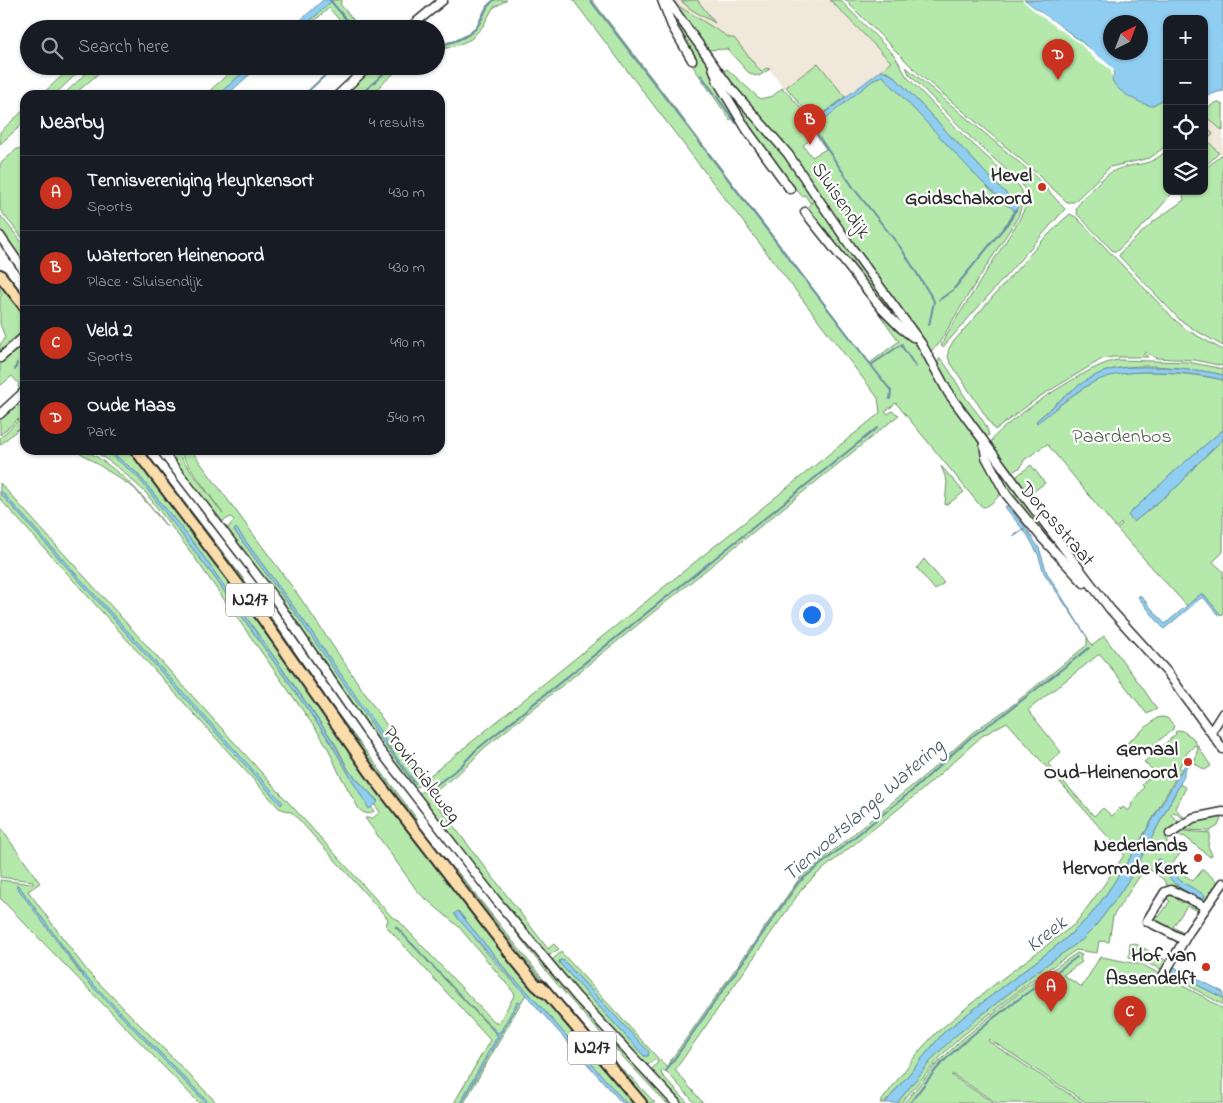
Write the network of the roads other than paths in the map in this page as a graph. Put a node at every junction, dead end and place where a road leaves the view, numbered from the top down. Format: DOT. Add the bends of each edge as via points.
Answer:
graph roads {
  1 [pos="443,0"];
  2 [pos="662,0"];
  3 [pos="667,0"];
  4 [pos="419,20"];
  5 [pos="692,60"];
  6 [pos="712,63"];
  7 [pos="359,75"];
  8 [pos="343,90"];
  9 [pos="790,189"];
  10 [pos="805,212"];
  11 [pos="0,236"];
  12 [pos="20,265"];
  13 [pos="0,275"];
  14 [pos="20,301"];
  15 [pos="917,338"];
  16 [pos="20,340"];
  17 [pos="0,358"];
  18 [pos="20,396"];
  19 [pos="0,414"];
  20 [pos="984,442"];
  21 [pos="140,455"];
  22 [pos="165,455"];
  23 [pos="1010,478"];
  24 [pos="1100,597"];
  25 [pos="1223,713"];
  26 [pos="1217,723"];
  27 [pos="1223,729"];
  28 [pos="1211,732"];
  29 [pos="1220,737"];
  30 [pos="1223,749"];
  31 [pos="1223,812"];
  32 [pos="1170,834"];
  33 [pos="1223,884"];
  34 [pos="1206,907"];
  35 [pos="1184,940"];
  36 [pos="1164,974"];
  37 [pos="640,1103"];
  38 [pos="676,1103"];
  1 -- 4 [label="street"];
  2 -- 5 [label="street" via="672,26"];
  3 -- 6 [label="street, Sluisendijk"];
  6 -- 9 [label="street, Sluisendijk" via="716,79 745,127"];
  6 -- 15 [label="street, Sluisendijk" via="783,148"];
  7 -- 8 [label="street"];
  10 -- 15 [label="street, Sluisendijk" via="888,315"];
  11 -- 12 [label="street"];
  13 -- 14 [label="main road"];
  15 -- 20 [label="street, Sluisendijk" via="949,394"];
  16 -- 17 [label="street"];
  18 -- 19 [label="street"];
  20 -- 23 [label="street, Sluisendijk"];
  20 -- 24 [label="street, Dorpsstraat" via="986,457 1006,494 1048,545"];
  21 -- 37 [label="main road, Provincialeweg / N217" via="243,591 358,753 380,777 544,992"];
  22 -- 38 [label="street, Provincialeweg" via="271,594 378,748 496,900 577,997"];
  23 -- 24 [label="street, Dorpsstraat"];
  24 -- 28 [label="street, Dorpsstraat" via="1167,672"];
  25 -- 26 [label="street"];
  26 -- 27 [label="street"];
  26 -- 28 [label="street"];
  28 -- 29 [label="street, Dorpsstraat"];
  29 -- 30 [label="street, Dorpsstraat"];
  31 -- 32 [label="street" via="1193,818"];
  33 -- 34 [label="street"];
  34 -- 35 [label="street"];
  34 -- 35 [label="street" via="1171,890 1166,892 1147,921"];
  35 -- 36 [label="street"];
}
